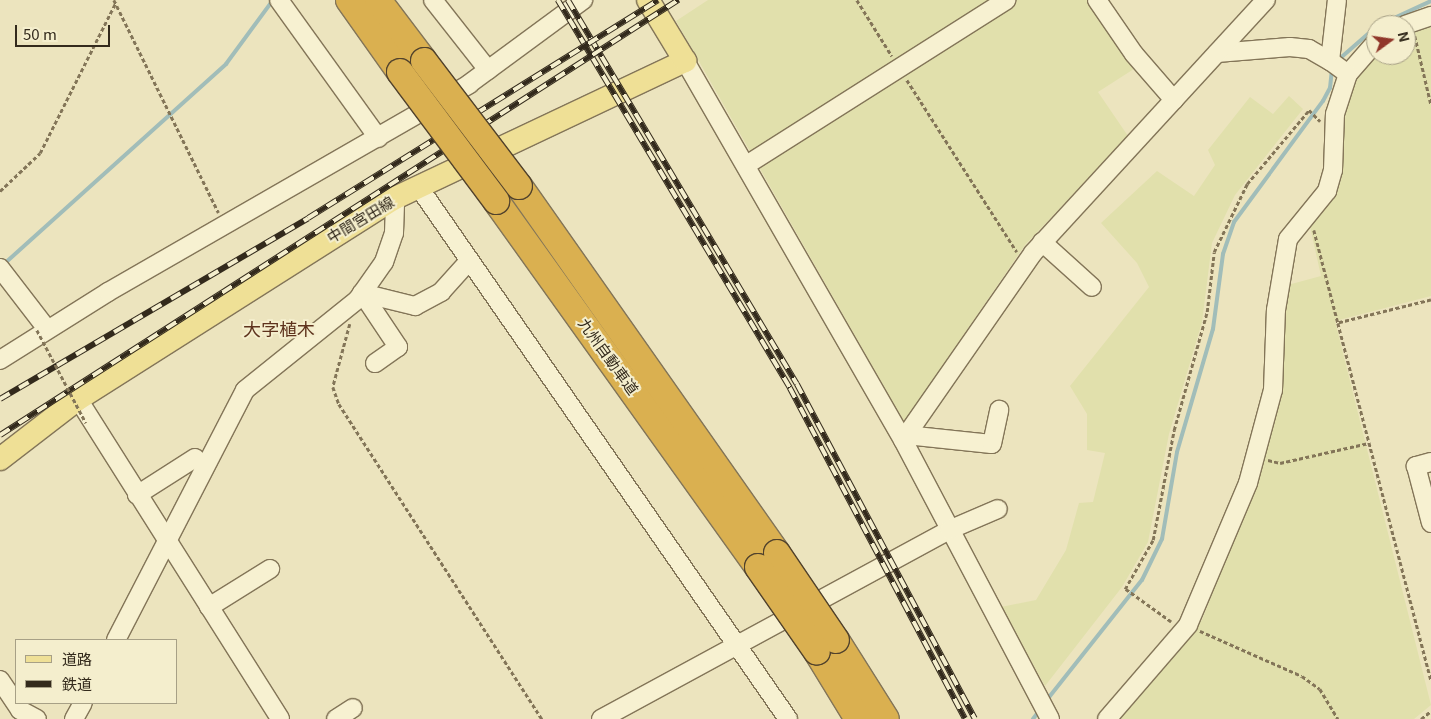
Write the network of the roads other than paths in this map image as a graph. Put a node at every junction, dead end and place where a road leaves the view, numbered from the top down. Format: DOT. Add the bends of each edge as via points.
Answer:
graph roads {
  1 [pos="279,0"];
  2 [pos="344,0"];
  3 [pos="349,0"];
  4 [pos="378,0"];
  5 [pos="399,0"];
  6 [pos="433,0"];
  7 [pos="583,0"];
  8 [pos="648,0"];
  9 [pos="1006,0"];
  10 [pos="1097,0"];
  11 [pos="1266,0"];
  12 [pos="1337,0"];
  13 [pos="1431,16"];
  14 [pos="1416,21"];
  15 [pos="372,32"];
  16 [pos="1217,52"];
  17 [pos="1366,53"];
  18 [pos="427,59"];
  19 [pos="1330,61"];
  20 [pos="685,62"];
  21 [pos="488,70"];
  22 [pos="1348,74"];
  23 [pos="1174,100"];
  24 [pos="378,138"];
  25 [pos="748,164"];
  26 [pos="418,186"];
  27 [pos="395,198"];
  28 [pos="1042,242"];
  29 [pos="469,261"];
  30 [pos="0,268"];
  31 [pos="1092,287"];
  32 [pos="360,296"];
  33 [pos="42,329"];
  34 [pos="0,358"];
  35 [pos="375,364"];
  36 [pos="78,399"];
  37 [pos="999,410"];
  38 [pos="905,438"];
  39 [pos="195,458"];
  40 [pos="0,459"];
  41 [pos="1431,462"];
  42 [pos="137,495"];
  43 [pos="998,509"];
  44 [pos="1431,523"];
  45 [pos="950,530"];
  46 [pos="166,540"];
  47 [pos="768,560"];
  48 [pos="270,569"];
  49 [pos="209,607"];
  50 [pos="116,639"];
  51 [pos="739,644"];
  52 [pos="827,646"];
  53 [pos="0,680"];
  54 [pos="15,702"];
  55 [pos="16,704"];
  56 [pos="82,704"];
  57 [pos="353,708"];
  58 [pos="274,717"];
  59 [pos="1050,718"];
  60 [pos="37,719"];
  61 [pos="74,719"];
  62 [pos="336,719"];
  63 [pos="601,719"];
  64 [pos="788,719"];
  65 [pos="858,719"];
  66 [pos="886,719"];
  67 [pos="1108,719"];
  1 -- 24 [label="street"];
  2 -- 15 [label="street"];
  3 -- 15 [label="highway, 九州自動車道"];
  4 -- 18 [label="highway, 九州自動車道"];
  5 -- 18 [label="highway"];
  6 -- 21 [label="street"];
  7 -- 21 [label="street"];
  8 -- 20 [label="main road"];
  9 -- 25 [label="street"];
  10 -- 23 [label="street"];
  11 -- 16 [label="street"];
  12 -- 19 [label="street"];
  13 -- 14 [label="street"];
  15 -- 47 [label="highway, 九州自動車道, bridge"];
  16 -- 19 [label="street" via="1309,49"];
  16 -- 23 [label="street"];
  17 -- 22 [label="street"];
  18 -- 47 [label="highway, 九州自動車道, bridge" via="459,108 519,186"];
  19 -- 22 [label="street"];
  20 -- 25 [label="street"];
  20 -- 26 [label="main road, 中間宮田線"];
  21 -- 24 [label="street"];
  22 -- 67 [label="street" via="1334,128 1333,170 1327,192 1308,209 1288,239 1276,310 1273,390 1256,458 1188,625"];
  23 -- 28 [label="street"];
  24 -- 33 [label="street" via="226,228"];
  25 -- 38 [label="street"];
  26 -- 27 [label="main road, 中間宮田線"];
  26 -- 29 [label="street"];
  27 -- 32 [label="street" via="394,232 384,262"];
  27 -- 36 [label="main road, 中間宮田線"];
  28 -- 31 [label="street"];
  28 -- 38 [label="street"];
  29 -- 32 [label="street" via="441,292 415,306"];
  29 -- 51 [label="street"];
  30 -- 33 [label="street"];
  32 -- 35 [label="street" via="398,347"];
  32 -- 46 [label="street" via="246,390"];
  33 -- 34 [label="street"];
  36 -- 40 [label="main road, 中間宮田線"];
  36 -- 42 [label="street"];
  37 -- 38 [label="street" via="992,444"];
  38 -- 45 [label="street"];
  39 -- 42 [label="street"];
  41 -- 44 [label="street" via="1416,466"];
  42 -- 46 [label="street"];
  43 -- 45 [label="street"];
  45 -- 51 [label="street"];
  45 -- 59 [label="street"];
  46 -- 49 [label="street"];
  46 -- 50 [label="street"];
  47 -- 52 [label="highway, 九州自動車道, bridge"];
  48 -- 49 [label="street"];
  49 -- 58 [label="street"];
  51 -- 63 [label="street"];
  51 -- 64 [label="street"];
  52 -- 65 [label="highway, 九州自動車道"];
  52 -- 66 [label="highway, 九州自動車道"];
  53 -- 54 [label="street"];
  55 -- 60 [label="street" via="20,710"];
  56 -- 61 [label="street"];
  57 -- 62 [label="street"];
}
